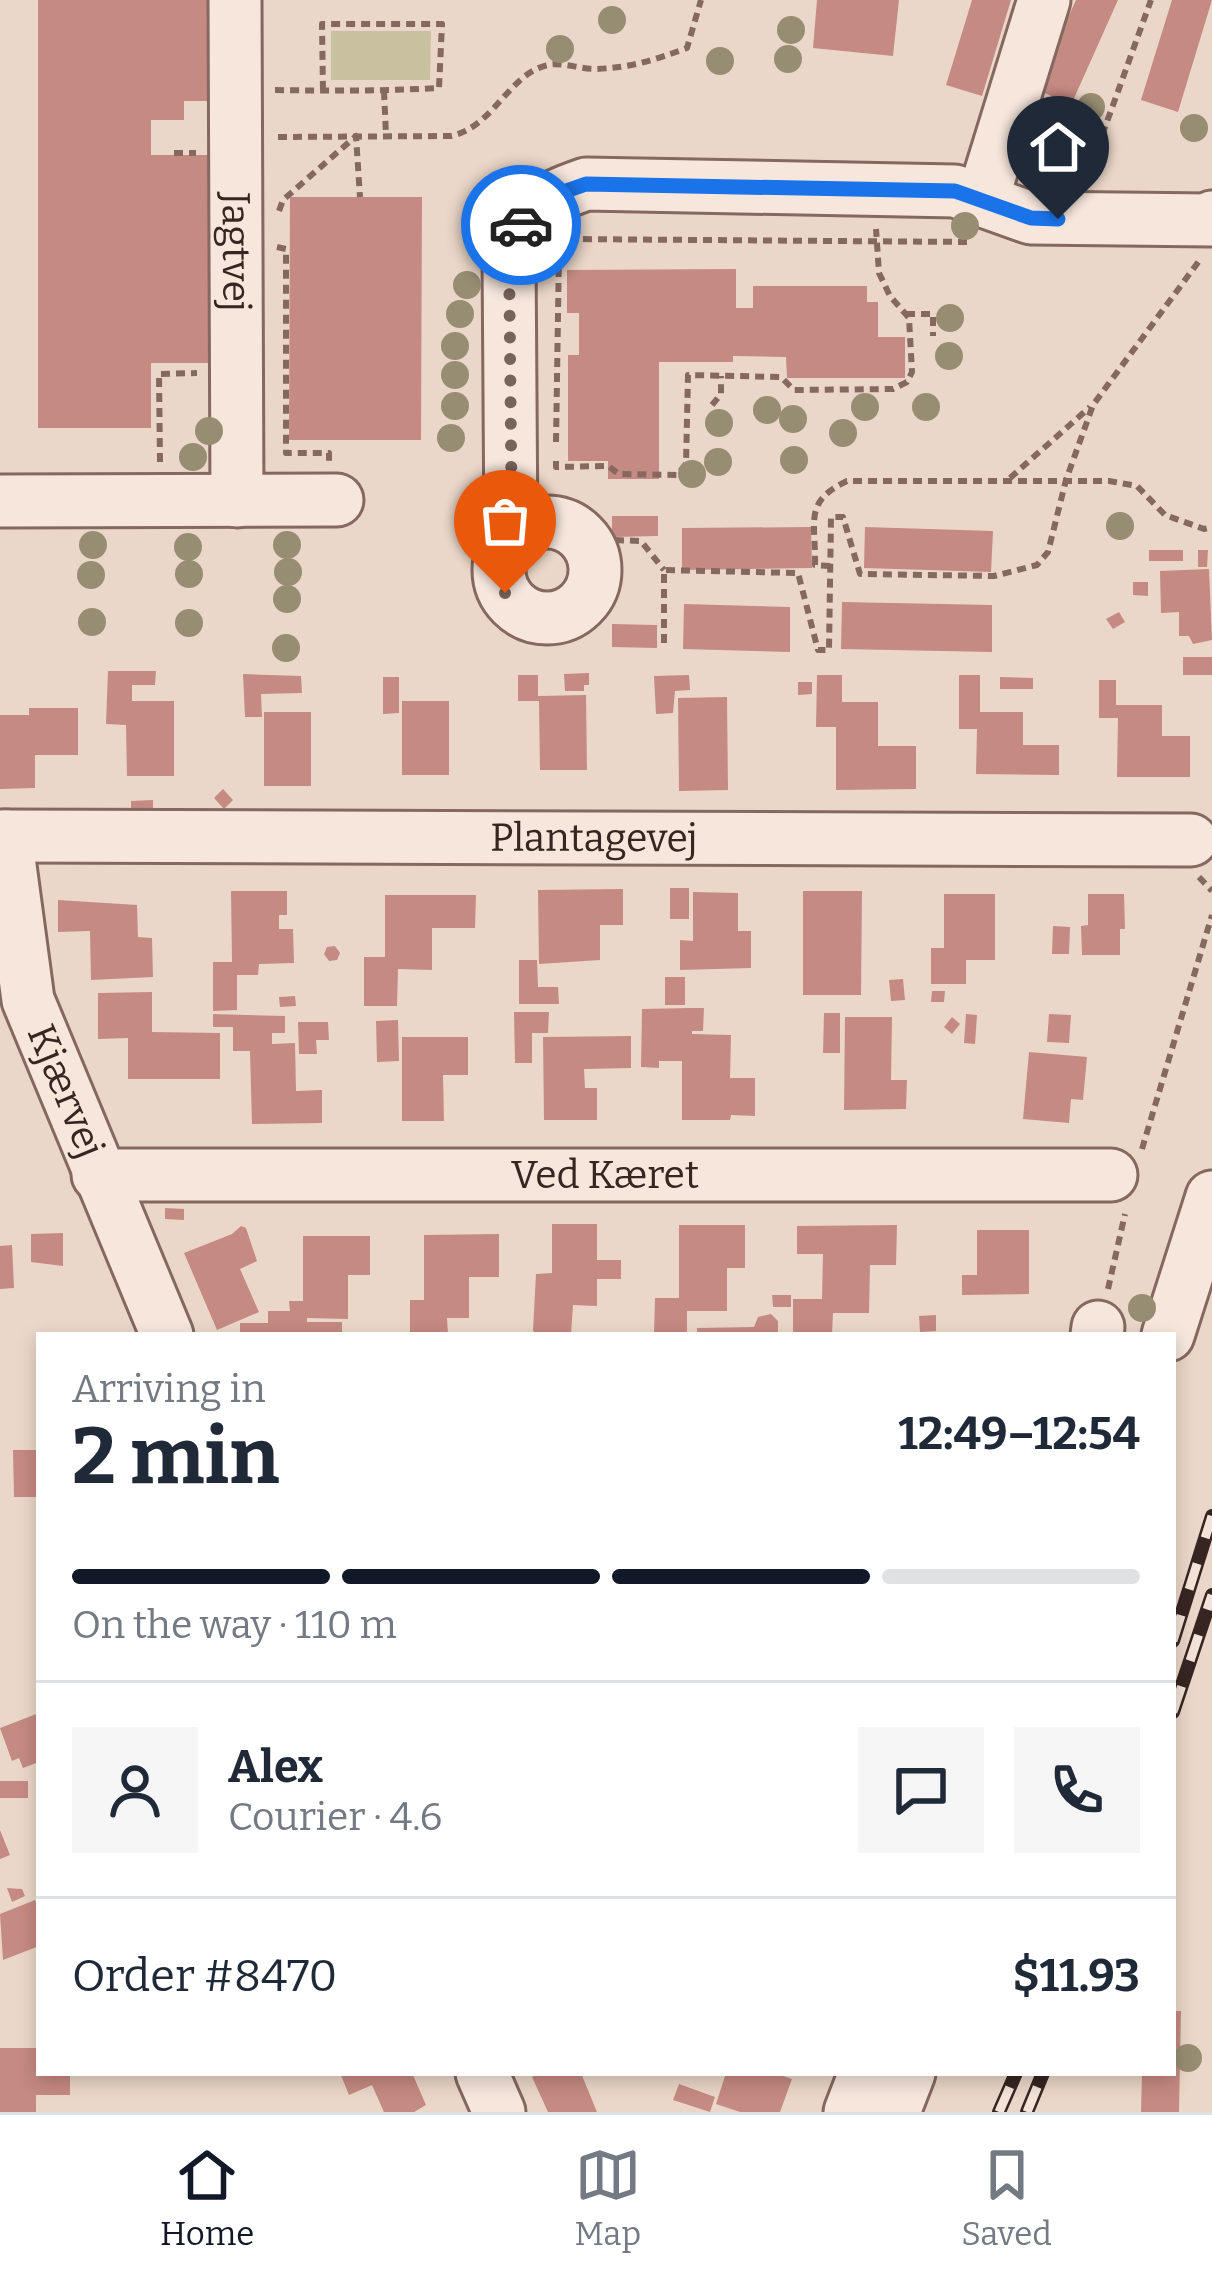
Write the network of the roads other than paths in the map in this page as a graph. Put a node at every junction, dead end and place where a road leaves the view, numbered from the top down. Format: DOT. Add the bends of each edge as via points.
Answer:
graph roads {
  1 [pos="235,0"];
  2 [pos="1044,0"];
  3 [pos="979,222"];
  4 [pos="1199,241"];
  5 [pos="333,500"];
  6 [pos="0,501"];
  7 [pos="237,501"];
  8 [pos="512,537"];
  9 [pos="3,836"];
  10 [pos="1190,840"];
  11 [pos="98,1175"];
  12 [pos="1125,1184"];
  13 [pos="1212,1197"];
  14 [pos="166,1332"];
  15 [pos="1169,1332"];
  16 [pos="483,2076"];
  17 [pos="864,2076"];
  18 [pos="908,2076"];
  19 [pos="499,2112"];
  20 [pos="850,2112"];
  21 [pos="894,2112"];
  1 -- 7 [label="street, Jagtvej" via="221,126 236,254"];
  2 -- 3 [label="street"];
  3 -- 4 [label="street" via="1211,220"];
  3 -- 8 [label="street" via="955,191 586,184 549,197 523,220 509,254"];
  5 -- 7 [label="street"];
  6 -- 7 [label="street"];
  8 -- 8 [label="street" via="499,564 514,605 541,618 572,612 596,570 585,539 540,521"];
  9 -- 10 [label="street, Plantagevej"];
  9 -- 11 [label="street, Kjærvej" via="28,1000"];
  11 -- 12 [label="street, Ved Kæret"];
  11 -- 14 [label="street, Kjærvej"];
  13 -- 15 [label="street"];
  16 -- 19 [label="street"];
  17 -- 20 [label="street"];
  18 -- 21 [label="street"];
}
